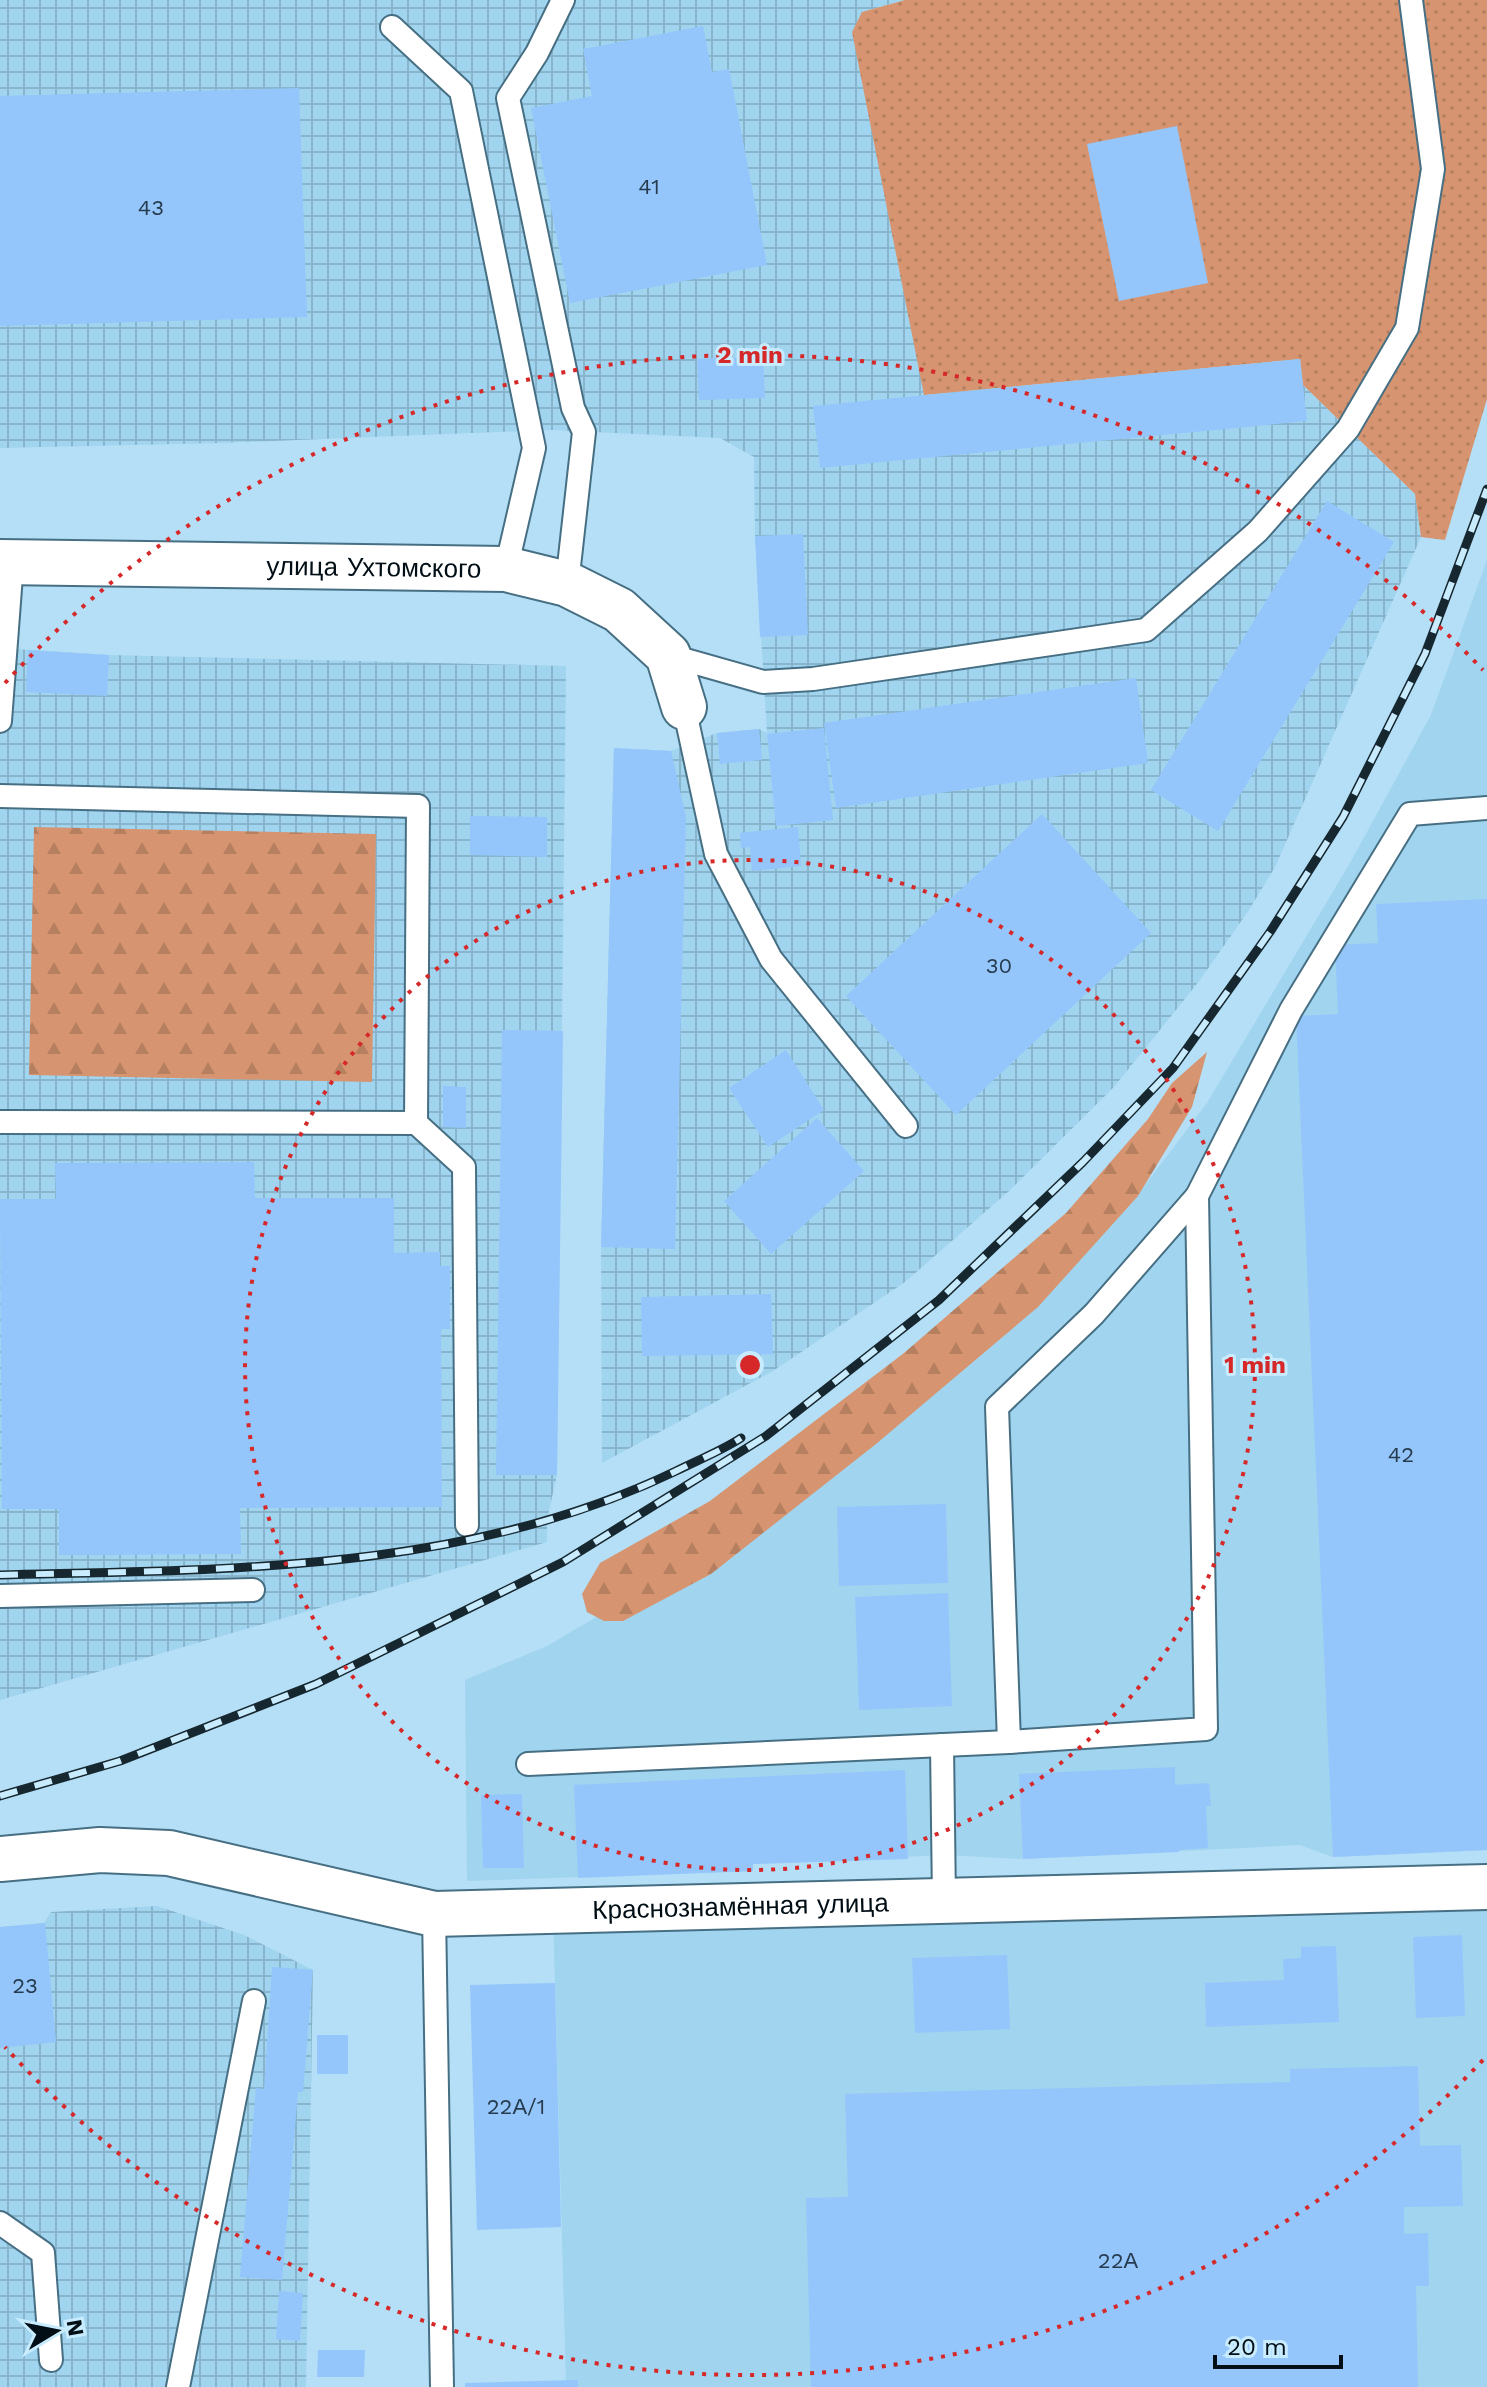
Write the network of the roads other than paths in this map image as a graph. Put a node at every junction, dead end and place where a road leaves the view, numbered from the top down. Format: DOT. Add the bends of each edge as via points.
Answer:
graph roads {
  1 [pos="563,0"];
  2 [pos="1411,0"];
  3 [pos="392,27"];
  4 [pos="6,562"];
  5 [pos="506,569"];
  6 [pos="567,584"];
  7 [pos="668,655"];
  8 [pos="684,707"];
  9 [pos="0,721"];
  10 [pos="0,796"];
  11 [pos="1487,808"];
  12 [pos="0,1122"];
  13 [pos="416,1123"];
  14 [pos="906,1126"];
  15 [pos="1197,1196"];
  16 [pos="467,1525"];
  17 [pos="253,1590"];
  18 [pos="0,1596"];
  19 [pos="1009,1742"];
  20 [pos="942,1745"];
  21 [pos="528,1764"];
  22 [pos="0,1859"];
  23 [pos="1487,1887"];
  24 [pos="944,1901"];
  25 [pos="434,1914"];
  26 [pos="254,2001"];
  27 [pos="0,2223"];
  28 [pos="51,2360"];
  29 [pos="178,2387"];
  30 [pos="442,2387"];
  1 -- 6 [label="lane" via="508,98 573,408 584,432"];
  2 -- 7 [label="lane" via="1433,169 1407,328 1348,429 1258,531 1146,630 763,682"];
  3 -- 5 [label="lane" via="461,91 534,448"];
  4 -- 5 [label="street, улица Ухтомского"];
  4 -- 9 [label="lane"];
  5 -- 6 [label="street, улица Ухтомского"];
  6 -- 7 [label="street, улица Ухтомского" via="619,610"];
  7 -- 8 [label="street"];
  8 -- 14 [label="lane" via="716,854 764,946"];
  10 -- 13 [label="lane" via="418,806"];
  11 -- 15 [label="lane" via="1410,814 1291,1010"];
  12 -- 13 [label="lane"];
  13 -- 16 [label="lane" via="464,1167"];
  15 -- 19 [label="lane" via="1094,1314 997,1407"];
  15 -- 19 [label="lane" via="1206,1729"];
  17 -- 18 [label="lane"];
  19 -- 20 [label="lane"];
  20 -- 21 [label="lane"];
  20 -- 24 [label="lane"];
  22 -- 25 [label="street, Краснознамённая улица" via="100,1850 169,1853"];
  23 -- 24 [label="street, Краснознамённая улица"];
  24 -- 25 [label="street, Краснознамённая улица"];
  25 -- 30 [label="lane"];
  26 -- 29 [label="lane"];
  27 -- 28 [label="lane" via="43,2253"];
}
